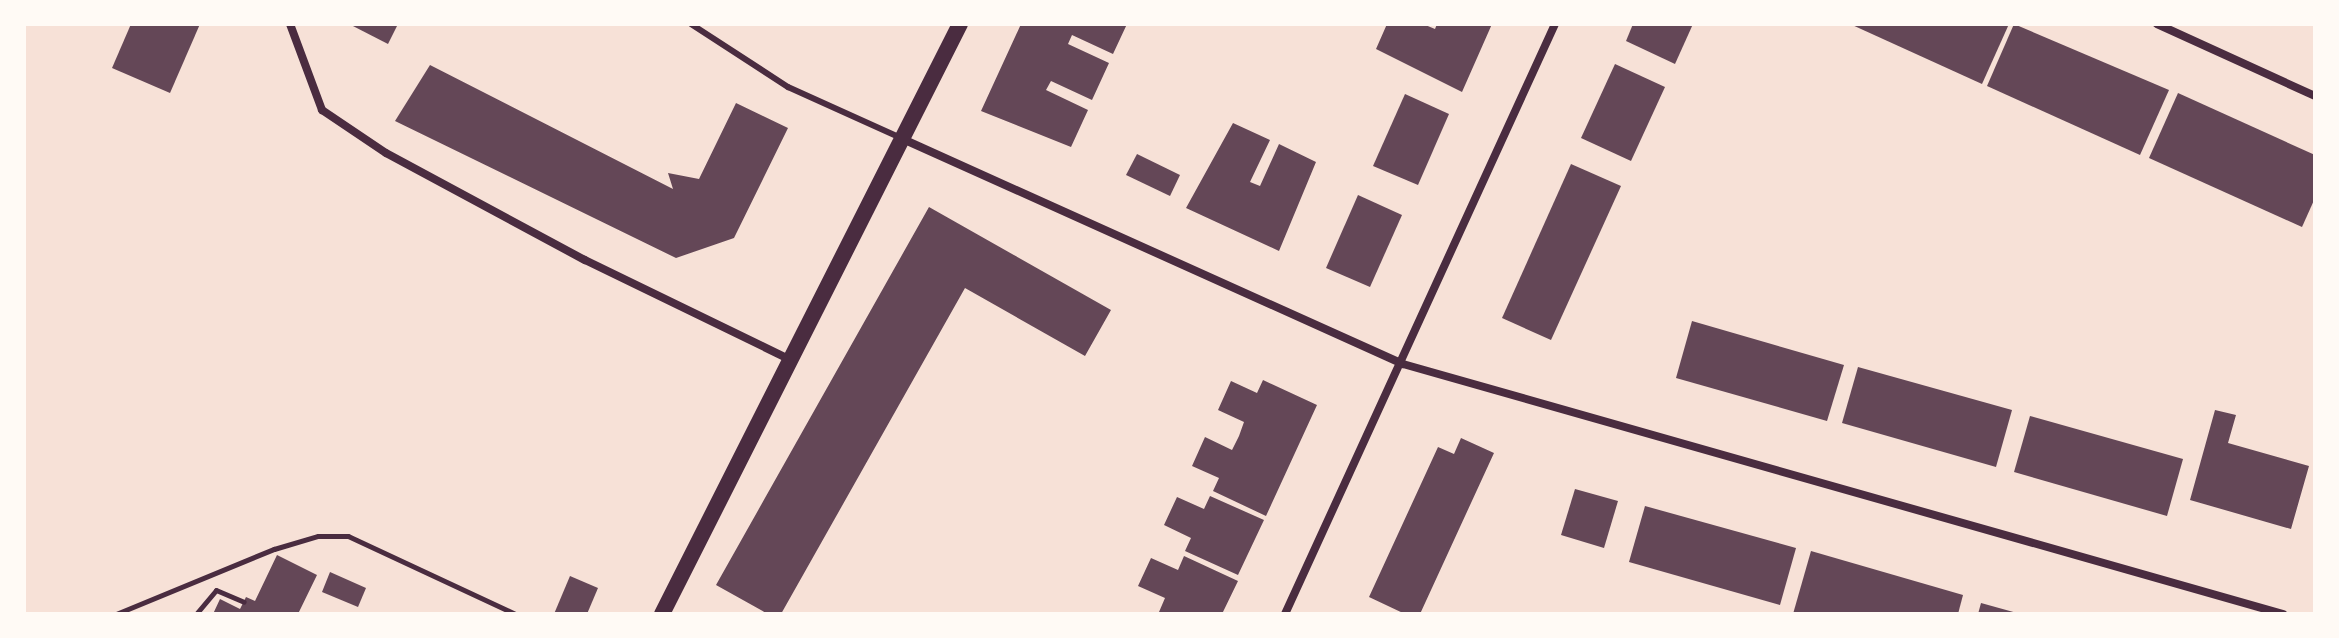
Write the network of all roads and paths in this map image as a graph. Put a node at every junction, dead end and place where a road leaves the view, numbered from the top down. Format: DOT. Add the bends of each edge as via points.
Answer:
graph roads {
  1 [pos="290,24"];
  2 [pos="691,24"];
  3 [pos="960,24"];
  4 [pos="1555,24"];
  5 [pos="2157,24"];
  6 [pos="2315,96"];
  7 [pos="905,140"];
  8 [pos="791,360"];
  9 [pos="1403,364"];
  10 [pos="244,602"];
  11 [pos="116,614"];
  12 [pos="196,614"];
  13 [pos="515,614"];
  14 [pos="662,614"];
  15 [pos="1285,614"];
  16 [pos="2283,614"];
  1 -- 8 [label="street" via="322,110 386,153 585,260"];
  2 -- 7 [label="lane" via="788,87"];
  3 -- 7 [label="main road"];
  4 -- 9 [label="street"];
  5 -- 6 [label="street"];
  7 -- 8 [label="main road"];
  7 -- 9 [label="street"];
  8 -- 14 [label="main road"];
  9 -- 15 [label="street"];
  9 -- 16 [label="street"];
  10 -- 12 [label="path" via="216,590"];
  11 -- 13 [label="path" via="274,549 318,536 348,536"];
}
